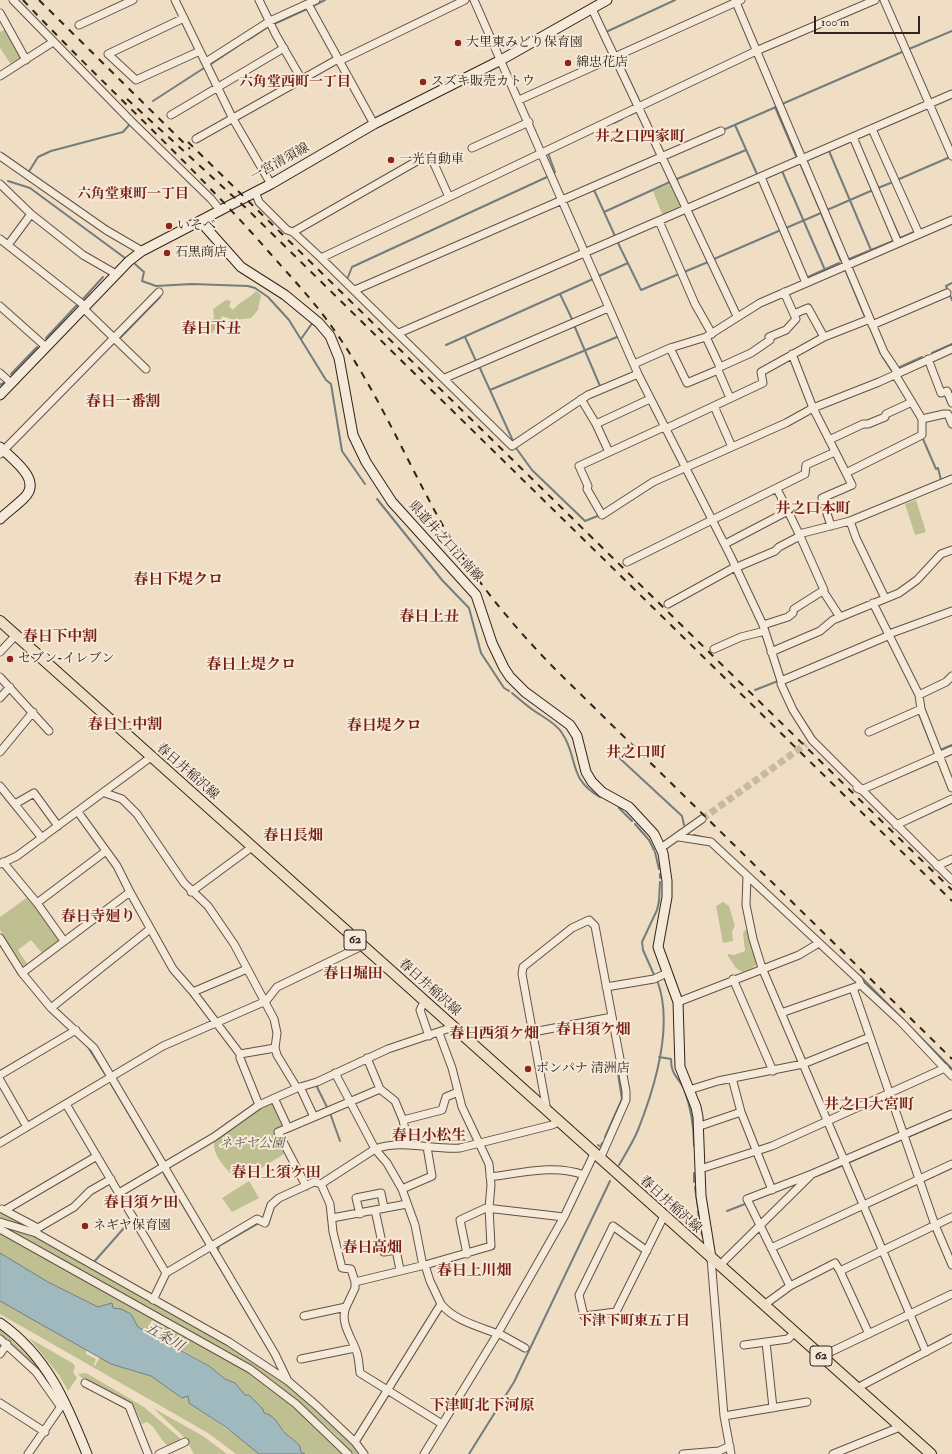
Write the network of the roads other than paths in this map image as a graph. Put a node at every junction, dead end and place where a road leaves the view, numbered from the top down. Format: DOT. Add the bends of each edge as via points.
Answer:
graph roads {
  1 [pos="13,0"];
  2 [pos="133,0"];
  3 [pos="259,0"];
  4 [pos="316,0"];
  5 [pos="465,0"];
  6 [pos="474,0"];
  7 [pos="607,0"];
  8 [pos="875,0"];
  9 [pos="884,0"];
  10 [pos="178,1"];
  11 [pos="737,1"];
  12 [pos="308,4"];
  13 [pos="592,9"];
  14 [pos="0,13"];
  15 [pos="184,18"];
  16 [pos="270,21"];
  17 [pos="79,25"];
  18 [pos="53,42"];
  19 [pos="284,48"];
  20 [pos="200,51"];
  21 [pos="756,51"];
  22 [pos="615,57"];
  23 [pos="26,60"];
  24 [pos="338,60"];
  25 [pos="501,60"];
  26 [pos="206,62"];
  27 [pos="0,76"];
  28 [pos="302,80"];
  29 [pos="218,87"];
  30 [pos="952,94"];
  31 [pos="519,100"];
  32 [pos="929,104"];
  33 [pos="638,107"];
  34 [pos="171,115"];
  35 [pos="233,118"];
  36 [pos="529,122"];
  37 [pos="374,124"];
  38 [pos="872,128"];
  39 [pos="721,131"];
  40 [pos="853,137"];
  41 [pos="196,139"];
  42 [pos="472,148"];
  43 [pos="543,153"];
  44 [pos="0,156"];
  45 [pos="662,156"];
  46 [pos="952,156"];
  47 [pos="802,159"];
  48 [pos="760,177"];
  49 [pos="0,184"];
  50 [pos="271,184"];
  51 [pos="255,192"];
  52 [pos="449,197"];
  53 [pos="562,200"];
  54 [pos="686,209"];
  55 [pos="220,210"];
  56 [pos="31,214"];
  57 [pos="952,220"];
  58 [pos="200,221"];
  59 [pos="659,221"];
  60 [pos="293,232"];
  61 [pos="919,234"];
  62 [pos="0,239"];
  63 [pos="898,243"];
  64 [pos="8,245"];
  65 [pos="142,251"];
  66 [pos="585,253"];
  67 [pos="321,258"];
  68 [pos="847,266"];
  69 [pos="116,274"];
  70 [pos="806,283"];
  71 [pos="355,290"];
  72 [pos="159,292"];
  73 [pos="784,292"];
  74 [pos="947,293"];
  75 [pos="0,306"];
  76 [pos="84,307"];
  77 [pos="608,308"];
  78 [pos="794,314"];
  79 [pos="737,316"];
  80 [pos="871,322"];
  81 [pos="399,333"];
  82 [pos="709,335"];
  83 [pos="824,337"];
  84 [pos="114,338"];
  85 [pos="46,347"];
  86 [pos="670,348"];
  87 [pos="952,349"];
  88 [pos="792,354"];
  89 [pos="928,359"];
  90 [pos="634,364"];
  91 [pos="146,369"];
  92 [pos="719,369"];
  93 [pos="0,373"];
  94 [pos="638,374"];
  95 [pos="896,374"];
  96 [pos="445,378"];
  97 [pos="11,383"];
  98 [pos="0,395"];
  99 [pos="650,398"];
  100 [pos="730,398"];
  101 [pos="581,399"];
  102 [pos="912,402"];
  103 [pos="952,403"];
  104 [pos="714,406"];
  105 [pos="813,408"];
  106 [pos="950,413"];
  107 [pos="922,419"];
  108 [pos="596,424"];
  109 [pos="952,424"];
  110 [pos="664,428"];
  111 [pos="828,440"];
  112 [pos="732,447"];
  113 [pos="1,450"];
  114 [pos="609,452"];
  115 [pos="834,452"];
  116 [pos="684,468"];
  117 [pos="846,472"];
  118 [pos="952,479"];
  119 [pos="777,488"];
  120 [pos="788,511"];
  121 [pos="0,519"];
  122 [pos="712,520"];
  123 [pos="850,521"];
  124 [pos="831,526"];
  125 [pos="800,535"];
  126 [pos="725,544"];
  127 [pos="952,550"];
  128 [pos="627,562"];
  129 [pos="735,568"];
  130 [pos="823,591"];
  131 [pos="885,598"];
  132 [pos="873,603"];
  133 [pos="668,604"];
  134 [pos="950,611"];
  135 [pos="840,617"];
  136 [pos="952,619"];
  137 [pos="0,622"];
  138 [pos="764,628"];
  139 [pos="889,634"];
  140 [pos="16,635"];
  141 [pos="714,649"];
  142 [pos="0,652"];
  143 [pos="771,652"];
  144 [pos="952,676"];
  145 [pos="0,677"];
  146 [pos="781,683"];
  147 [pos="10,687"];
  148 [pos="919,695"];
  149 [pos="0,698"];
  150 [pos="921,709"];
  151 [pos="33,712"];
  152 [pos="48,731"];
  153 [pos="870,732"];
  154 [pos="952,750"];
  155 [pos="0,752"];
  156 [pos="939,756"];
  157 [pos="151,758"];
  158 [pos="0,786"];
  159 [pos="952,788"];
  160 [pos="861,790"];
  161 [pos="105,793"];
  162 [pos="952,799"];
  163 [pos="15,804"];
  164 [pos="78,812"];
  165 [pos="702,819"];
  166 [pos="896,825"];
  167 [pos="58,826"];
  168 [pos="679,837"];
  169 [pos="42,838"];
  170 [pos="252,847"];
  171 [pos="661,848"];
  172 [pos="106,852"];
  173 [pos="952,859"];
  174 [pos="2,863"];
  175 [pos="937,866"];
  176 [pos="747,876"];
  177 [pos="952,880"];
  178 [pos="130,892"];
  179 [pos="191,892"];
  180 [pos="37,904"];
  181 [pos="150,929"];
  182 [pos="0,938"];
  183 [pos="64,941"];
  184 [pos="819,943"];
  185 [pos="362,946"];
  186 [pos="762,968"];
  187 [pos="248,969"];
  188 [pos="22,973"];
  189 [pos="667,973"];
  190 [pos="733,979"];
  191 [pos="861,985"];
  192 [pos="606,987"];
  193 [pos="853,988"];
  194 [pos="193,992"];
  195 [pos="266,1001"];
  196 [pos="424,1002"];
  197 [pos="678,1002"];
  198 [pos="51,1008"];
  199 [pos="781,1013"];
  200 [pos="612,1017"];
  201 [pos="216,1022"];
  202 [pos="453,1027"];
  203 [pos="76,1030"];
  204 [pos="533,1032"];
  205 [pos="439,1033"];
  206 [pos="428,1036"];
  207 [pos="870,1037"];
  208 [pos="275,1048"];
  209 [pos="240,1054"];
  210 [pos="367,1058"];
  211 [pos="803,1064"];
  212 [pos="945,1068"];
  213 [pos="773,1071"];
  214 [pos="335,1073"];
  215 [pos="0,1075"];
  216 [pos="952,1076"];
  217 [pos="111,1077"];
  218 [pos="732,1078"];
  219 [pos="0,1080"];
  220 [pos="298,1087"];
  221 [pos="380,1089"];
  222 [pos="689,1090"];
  223 [pos="458,1092"];
  224 [pos="889,1093"];
  225 [pos="274,1098"];
  226 [pos="351,1102"];
  227 [pos="66,1104"];
  228 [pos="259,1105"];
  229 [pos="547,1111"];
  230 [pos="741,1112"];
  231 [pos="952,1114"];
  232 [pos="314,1117"];
  233 [pos="403,1120"];
  234 [pos="827,1121"];
  235 [pos="558,1122"];
  236 [pos="700,1126"];
  237 [pos="27,1127"];
  238 [pos="288,1128"];
  239 [pos="904,1135"];
  240 [pos="0,1143"];
  241 [pos="478,1143"];
  242 [pos="408,1144"];
  243 [pos="428,1147"];
  244 [pos="375,1149"];
  245 [pos="757,1152"];
  246 [pos="97,1156"];
  247 [pos="597,1157"];
  248 [pos="844,1160"];
  249 [pos="952,1164"];
  250 [pos="164,1167"];
  251 [pos="700,1169"];
  252 [pos="812,1174"];
  253 [pos="584,1175"];
  254 [pos="490,1177"];
  255 [pos="110,1179"];
  256 [pos="919,1179"];
  257 [pos="321,1184"];
  258 [pos="306,1186"];
  259 [pos="402,1190"];
  260 [pos="772,1190"];
  261 [pos="119,1193"];
  262 [pos="407,1204"];
  263 [pos="863,1205"];
  264 [pos="384,1208"];
  265 [pos="489,1208"];
  266 [pos="2,1209"];
  267 [pos="375,1210"];
  268 [pos="360,1214"];
  269 [pos="664,1216"];
  270 [pos="952,1217"];
  271 [pos="332,1218"];
  272 [pos="564,1218"];
  273 [pos="0,1222"];
  274 [pos="935,1225"];
  275 [pos="760,1226"];
  276 [pos="0,1229"];
  277 [pos="37,1231"];
  278 [pos="211,1246"];
  279 [pos="771,1248"];
  280 [pos="882,1250"];
  281 [pos="646,1251"];
  282 [pos="467,1254"];
  283 [pos="711,1258"];
  284 [pos="424,1265"];
  285 [pos="952,1265"];
  286 [pos="719,1266"];
  287 [pos="400,1270"];
  288 [pos="840,1271"];
  289 [pos="166,1273"];
  290 [pos="355,1282"];
  291 [pos="790,1286"];
  292 [pos="952,1294"];
  293 [pos="153,1300"];
  294 [pos="441,1304"];
  295 [pos="764,1305"];
  296 [pos="346,1307"];
  297 [pos="910,1314"];
  298 [pos="304,1316"];
  299 [pos="0,1323"];
  300 [pos="795,1332"];
  301 [pos="498,1333"];
  302 [pos="869,1334"];
  303 [pos="952,1338"];
  304 [pos="0,1339"];
  305 [pos="766,1342"];
  306 [pos="7,1344"];
  307 [pos="744,1345"];
  308 [pos="355,1348"];
  309 [pos="525,1348"];
  310 [pos="926,1352"];
  311 [pos="0,1354"];
  312 [pos="822,1356"];
  313 [pos="301,1360"];
  314 [pos="288,1381"];
  315 [pos="85,1383"];
  316 [pos="857,1388"];
  317 [pos="388,1390"];
  318 [pos="807,1402"];
  319 [pos="0,1404"];
  320 [pos="63,1405"];
  321 [pos="773,1408"];
  322 [pos="724,1416"];
  323 [pos="442,1424"];
  324 [pos="900,1427"];
  325 [pos="45,1432"];
  326 [pos="185,1442"];
  327 [pos="355,1442"];
  328 [pos="730,1446"];
  329 [pos="927,1453"];
  330 [pos="28,1454"];
  331 [pos="87,1454"];
  332 [pos="148,1454"];
  333 [pos="159,1454"];
  334 [pos="348,1454"];
  335 [pos="364,1454"];
  336 [pos="424,1454"];
  337 [pos="683,1454"];
  338 [pos="732,1454"];
  339 [pos="833,1454"];
  1 -- 18 [label="street"];
  2 -- 17 [label="street"];
  3 -- 16 [label="street"];
  4 -- 12 [label="street"];
  5 -- 24 [label="street"];
  6 -- 25 [label="street"];
  7 -- 13 [label="main road, 一宮清須線"];
  8 -- 21 [label="street"];
  9 -- 32 [label="street"];
  10 -- 15 [label="street"];
  11 -- 21 [label="street"];
  11 -- 22 [label="street"];
  12 -- 16 [label="street"];
  12 -- 24 [label="street"];
  13 -- 22 [label="street"];
  13 -- 25 [label="main road, 一宮清須線"];
  14 -- 23 [label="street"];
  15 -- 20 [label="street"];
  15 -- 20 [label="street" via="108,54 136,80"];
  16 -- 19 [label="street"];
  16 -- 26 [label="street"];
  18 -- 23 [label="street"];
  18 -- 55 [label="street" via="212,199"];
  19 -- 28 [label="street"];
  19 -- 29 [label="street"];
  20 -- 26 [label="street"];
  21 -- 33 [label="street"];
  21 -- 47 [label="street"];
  22 -- 31 [label="street"];
  22 -- 33 [label="street"];
  23 -- 27 [label="street"];
  24 -- 28 [label="street"];
  24 -- 37 [label="street"];
  25 -- 31 [label="street"];
  25 -- 37 [label="main road, 一宮清須線"];
  26 -- 29 [label="street"];
  28 -- 35 [label="street"];
  29 -- 34 [label="street"];
  29 -- 35 [label="street"];
  30 -- 32 [label="street"];
  31 -- 36 [label="street"];
  32 -- 38 [label="street"];
  32 -- 46 [label="street"];
  33 -- 43 [label="street"];
  33 -- 45 [label="street"];
  35 -- 41 [label="street"];
  35 -- 50 [label="street"];
  36 -- 42 [label="street"];
  36 -- 43 [label="street"];
  37 -- 50 [label="main road, 一宮清須線"];
  38 -- 40 [label="street"];
  38 -- 61 [label="street"];
  39 -- 45 [label="street"];
  40 -- 47 [label="street"];
  40 -- 63 [label="street"];
  43 -- 52 [label="street"];
  43 -- 53 [label="street"];
  44 -- 65 [label="street" via="106,230"];
  45 -- 53 [label="street"];
  45 -- 54 [label="street"];
  47 -- 48 [label="street"];
  47 -- 68 [label="street"];
  48 -- 54 [label="street"];
  48 -- 70 [label="street"];
  49 -- 56 [label="street"];
  50 -- 51 [label="main road, 一宮清須線"];
  51 -- 55 [label="main road, 一宮清須線"];
  51 -- 60 [label="street" via="259,202 287,230"];
  52 -- 60 [label="street" via="431,157 417,161"];
  52 -- 67 [label="street"];
  53 -- 66 [label="street"];
  53 -- 71 [label="street"];
  54 -- 59 [label="street"];
  54 -- 79 [label="street"];
  55 -- 58 [label="main road, 一宮清須線"];
  56 -- 64 [label="street"];
  56 -- 69 [label="street" via="83,255"];
  57 -- 61 [label="street"];
  58 -- 65 [label="main road, 一宮清須線"];
  58 -- 171 [label="main road, 県道井之口江南線" via="241,267 285,295 319,323 330,336 339,358 353,435 363,457 392,502 476,595 492,643 510,677 525,692 570,725 592,782 602,792 629,807 654,834"];
  59 -- 66 [label="street"];
  59 -- 82 [label="street"];
  60 -- 67 [label="street"];
  61 -- 63 [label="street"];
  62 -- 64 [label="street"];
  63 -- 68 [label="street"];
  64 -- 76 [label="street"];
  65 -- 69 [label="main road, 一宮清須線"];
  66 -- 77 [label="street"];
  66 -- 81 [label="street"];
  67 -- 71 [label="street"];
  68 -- 70 [label="street"];
  68 -- 80 [label="street"];
  69 -- 76 [label="main road, 一宮清須線"];
  70 -- 73 [label="street"];
  71 -- 81 [label="street"];
  72 -- 84 [label="street"];
  73 -- 78 [label="street"];
  73 -- 79 [label="street"];
  74 -- 80 [label="street"];
  75 -- 85 [label="street"];
  76 -- 84 [label="street"];
  76 -- 85 [label="main road, 一宮清須線"];
  77 -- 90 [label="street"];
  77 -- 96 [label="street"];
  78 -- 83 [label="street" via="808,308"];
  78 -- 92 [label="street" via="796,319 786,330 769,337 770,340 751,353"];
  79 -- 82 [label="street"];
  80 -- 83 [label="street"];
  80 -- 95 [label="street"];
  81 -- 96 [label="street"];
  82 -- 86 [label="street"];
  82 -- 92 [label="street"];
  83 -- 88 [label="street"];
  84 -- 91 [label="street"];
  84 -- 113 [label="street"];
  85 -- 97 [label="main road, 一宮清須線"];
  86 -- 90 [label="street"];
  86 -- 92 [label="street" via="687,383"];
  87 -- 89 [label="street"];
  88 -- 100 [label="street" via="761,372 763,383"];
  88 -- 105 [label="street"];
  89 -- 95 [label="street"];
  89 -- 103 [label="street" via="941,393 947,391"];
  90 -- 94 [label="street"];
  92 -- 100 [label="street"];
  93 -- 97 [label="street"];
  94 -- 99 [label="street"];
  94 -- 101 [label="street"];
  95 -- 102 [label="street"];
  95 -- 105 [label="street"];
  96 -- 101 [label="street" via="512,446"];
  97 -- 98 [label="main road, 一宮清須線"];
  99 -- 108 [label="street"];
  99 -- 110 [label="street"];
  100 -- 104 [label="street"];
  101 -- 108 [label="street"];
  102 -- 107 [label="street"];
  102 -- 111 [label="street" via="886,414 885,417"];
  104 -- 110 [label="street"];
  104 -- 112 [label="street"];
  105 -- 111 [label="street"];
  105 -- 112 [label="street"];
  106 -- 107 [label="street"];
  106 -- 109 [label="street"];
  107 -- 117 [label="street" via="922,435"];
  108 -- 114 [label="street"];
  110 -- 114 [label="street"];
  110 -- 116 [label="street"];
  111 -- 115 [label="street"];
  112 -- 116 [label="street"];
  113 -- 121 [label="main road" via="29,476 31,484 30,492"];
  114 -- 116 [label="street" via="580,466 587,489 602,515 653,482"];
  115 -- 117 [label="street"];
  115 -- 119 [label="street" via="806,465 805,474"];
  116 -- 122 [label="street"];
  117 -- 124 [label="street" via="852,485 822,498"];
  118 -- 123 [label="street"];
  119 -- 120 [label="street"];
  119 -- 122 [label="street"];
  120 -- 125 [label="street"];
  120 -- 126 [label="street"];
  122 -- 126 [label="street"];
  122 -- 128 [label="street"];
  123 -- 124 [label="street"];
  123 -- 131 [label="street"];
  124 -- 125 [label="street"];
  125 -- 129 [label="street" via="775,551"];
  125 -- 130 [label="street"];
  126 -- 129 [label="street"];
  127 -- 131 [label="street" via="939,556 926,572 908,587"];
  129 -- 133 [label="street"];
  129 -- 138 [label="street"];
  130 -- 135 [label="street"];
  130 -- 138 [label="street" via="794,609 788,617"];
  131 -- 132 [label="street"];
  132 -- 135 [label="street"];
  132 -- 139 [label="street"];
  134 -- 136 [label="street"];
  134 -- 139 [label="street"];
  135 -- 143 [label="street" via="826,624 820,631"];
  137 -- 140 [label="main road, 春日井稲沢線 / 62"];
  138 -- 141 [label="street"];
  138 -- 143 [label="street"];
  139 -- 146 [label="street"];
  139 -- 148 [label="street"];
  140 -- 142 [label="street"];
  140 -- 157 [label="main road, 春日井稲沢線 / 62"];
  143 -- 146 [label="street"];
  144 -- 148 [label="street" via="946,682"];
  145 -- 147 [label="street"];
  146 -- 160 [label="street" via="793,710 812,740"];
  146 -- 160 [label="street" via="780,690 807,743 853,787"];
  147 -- 149 [label="street"];
  147 -- 151 [label="street"];
  148 -- 150 [label="street"];
  150 -- 153 [label="street"];
  150 -- 156 [label="street"];
  151 -- 152 [label="street"];
  151 -- 155 [label="street"];
  154 -- 156 [label="street"];
  156 -- 159 [label="street"];
  156 -- 160 [label="street"];
  157 -- 161 [label="street"];
  157 -- 170 [label="main road, 春日井稲沢線 / 62"];
  158 -- 163 [label="street"];
  160 -- 166 [label="street"];
  161 -- 164 [label="street"];
  161 -- 179 [label="street" via="122,799 137,814"];
  162 -- 166 [label="street"];
  163 -- 167 [label="street" via="34,793"];
  163 -- 169 [label="street"];
  164 -- 167 [label="street"];
  164 -- 172 [label="street"];
  165 -- 168 [label="street"];
  166 -- 175 [label="street"];
  167 -- 169 [label="street"];
  168 -- 171 [label="street"];
  168 -- 176 [label="street" via="711,842"];
  169 -- 174 [label="street"];
  170 -- 179 [label="street"];
  170 -- 185 [label="main road, 春日井稲沢線 / 62"];
  171 -- 189 [label="main road, 県道井之口江南線" via="668,891 658,947"];
  172 -- 178 [label="street" via="117,866"];
  172 -- 180 [label="street"];
  173 -- 175 [label="street"];
  174 -- 180 [label="street"];
  175 -- 177 [label="street"];
  176 -- 184 [label="street"];
  176 -- 186 [label="street" via="746,905"];
  178 -- 181 [label="street"];
  178 -- 183 [label="street"];
  179 -- 187 [label="street" via="208,906"];
  180 -- 183 [label="street"];
  181 -- 194 [label="street" via="173,969"];
  181 -- 198 [label="street"];
  182 -- 188 [label="street"];
  183 -- 188 [label="street"];
  184 -- 186 [label="street" via="799,955"];
  184 -- 191 [label="street" via="859,980"];
  185 -- 195 [label="street" via="277,986"];
  185 -- 196 [label="main road, 春日井稲沢線 / 62"];
  186 -- 190 [label="street"];
  186 -- 199 [label="street"];
  187 -- 194 [label="street"];
  187 -- 195 [label="street"];
  188 -- 198 [label="street"];
  189 -- 192 [label="street" via="654,979"];
  189 -- 197 [label="main road, 県道井之口江南線"];
  190 -- 197 [label="street"];
  190 -- 213 [label="street"];
  191 -- 193 [label="street"];
  191 -- 212 [label="street"];
  192 -- 200 [label="street"];
  192 -- 204 [label="street" via="595,926 589,920 572,928 523,967 522,974"];
  193 -- 199 [label="street"];
  193 -- 207 [label="street"];
  194 -- 201 [label="street"];
  195 -- 201 [label="street"];
  195 -- 208 [label="street" via="277,1033"];
  196 -- 202 [label="main road, 春日井稲沢線 / 62"];
  196 -- 206 [label="street" via="420,1010"];
  197 -- 222 [label="main road, 県道井之口江南線" via="679,1060"];
  198 -- 203 [label="street"];
  199 -- 211 [label="street"];
  200 -- 204 [label="street"];
  200 -- 247 [label="street" via="626,1100"];
  201 -- 209 [label="street"];
  201 -- 217 [label="street" via="163,1046"];
  202 -- 205 [label="street"];
  202 -- 229 [label="main road, 春日井稲沢線 / 62"];
  203 -- 215 [label="street"];
  203 -- 217 [label="street" via="94,1048"];
  204 -- 229 [label="street"];
  205 -- 206 [label="street"];
  205 -- 223 [label="street"];
  206 -- 210 [label="street"];
  207 -- 211 [label="street"];
  207 -- 224 [label="street"];
  208 -- 209 [label="street"];
  208 -- 220 [label="street"];
  209 -- 228 [label="street"];
  210 -- 214 [label="street"];
  210 -- 221 [label="street"];
  211 -- 213 [label="street"];
  211 -- 234 [label="street"];
  212 -- 216 [label="street"];
  212 -- 224 [label="street"];
  213 -- 218 [label="street"];
  214 -- 220 [label="street"];
  214 -- 226 [label="street"];
  217 -- 227 [label="street"];
  217 -- 250 [label="street"];
  218 -- 222 [label="street"];
  218 -- 230 [label="street"];
  219 -- 237 [label="street"];
  220 -- 225 [label="street"];
  220 -- 232 [label="street"];
  221 -- 226 [label="street"];
  221 -- 233 [label="street" via="395,1101"];
  222 -- 236 [label="main road, 県道井之口江南線"];
  223 -- 233 [label="street" via="446,1097 442,1110"];
  223 -- 241 [label="street"];
  224 -- 234 [label="street"];
  224 -- 239 [label="street"];
  225 -- 228 [label="street"];
  225 -- 238 [label="street"];
  226 -- 232 [label="street"];
  226 -- 244 [label="street"];
  227 -- 237 [label="street"];
  227 -- 246 [label="street"];
  228 -- 250 [label="street" via="214,1137"];
  229 -- 235 [label="main road, 春日井稲沢線 / 62"];
  230 -- 236 [label="street"];
  230 -- 245 [label="street"];
  231 -- 239 [label="street"];
  232 -- 238 [label="street"];
  233 -- 242 [label="street"];
  234 -- 245 [label="street"];
  234 -- 248 [label="street"];
  235 -- 241 [label="street"];
  235 -- 247 [label="main road, 春日井稲沢線 / 62"];
  236 -- 251 [label="main road, 県道井之口江南線"];
  237 -- 240 [label="street"];
  238 -- 258 [label="street" via="278,1132"];
  239 -- 248 [label="street"];
  239 -- 256 [label="street"];
  241 -- 243 [label="street" via="460,1148"];
  241 -- 254 [label="street" via="489,1164"];
  242 -- 243 [label="street"];
  242 -- 244 [label="street"];
  243 -- 259 [label="street" via="432,1176"];
  244 -- 257 [label="street"];
  244 -- 259 [label="street" via="387,1163"];
  245 -- 251 [label="street"];
  245 -- 260 [label="street"];
  246 -- 255 [label="street"];
  246 -- 266 [label="street"];
  247 -- 253 [label="street"];
  247 -- 269 [label="main road, 春日井稲沢線 / 62"];
  248 -- 252 [label="street"];
  248 -- 263 [label="street"];
  249 -- 256 [label="street"];
  250 -- 261 [label="street"];
  250 -- 278 [label="street"];
  251 -- 283 [label="main road, 県道井之口江南線" via="701,1196"];
  252 -- 260 [label="street"];
  252 -- 275 [label="street"];
  253 -- 254 [label="street" via="557,1168"];
  253 -- 272 [label="street"];
  254 -- 265 [label="street"];
  255 -- 261 [label="street"];
  255 -- 277 [label="street"];
  256 -- 263 [label="street"];
  256 -- 274 [label="street"];
  257 -- 258 [label="street" via="314,1182"];
  257 -- 271 [label="street" via="330,1204"];
  258 -- 278 [label="street" via="279,1198 271,1205 265,1223 257,1219"];
  259 -- 262 [label="street"];
  260 -- 275 [label="street" via="747,1199"];
  261 -- 289 [label="street"];
  262 -- 264 [label="street"];
  262 -- 284 [label="street" via="415,1225"];
  263 -- 279 [label="street"];
  263 -- 280 [label="street"];
  264 -- 267 [label="street"];
  264 -- 268 [label="street" via="381,1193 356,1198"];
  265 -- 272 [label="street"];
  265 -- 282 [label="street" via="491,1246"];
  265 -- 282 [label="street" via="460,1220"];
  266 -- 277 [label="street"];
  267 -- 268 [label="street"];
  267 -- 287 [label="street" via="384,1252 396,1250"];
  268 -- 271 [label="street"];
  269 -- 281 [label="street"];
  269 -- 283 [label="main road, 春日井稲沢線 / 62"];
  270 -- 274 [label="street"];
  271 -- 290 [label="street" via="342,1268 351,1269"];
  272 -- 301 [label="street"];
  273 -- 277 [label="street"];
  274 -- 280 [label="street"];
  274 -- 285 [label="street"];
  275 -- 279 [label="street"];
  275 -- 286 [label="street"];
  276 -- 334 [label="street" via="250,1369 296,1404"];
  277 -- 293 [label="street"];
  278 -- 289 [label="street"];
  278 -- 314 [label="street" via="275,1354"];
  279 -- 291 [label="street"];
  280 -- 288 [label="street"];
  280 -- 297 [label="street"];
  281 -- 281 [label="street" via="616,1312 584,1316 579,1295 613,1226"];
  282 -- 284 [label="street"];
  283 -- 286 [label="main road, 春日井稲沢線 / 62"];
  283 -- 322 [label="street"];
  284 -- 287 [label="street"];
  284 -- 294 [label="street"];
  286 -- 295 [label="main road, 春日井稲沢線 / 62"];
  287 -- 290 [label="street"];
  288 -- 291 [label="street" via="836,1263"];
  288 -- 302 [label="street"];
  289 -- 293 [label="street"];
  290 -- 296 [label="street" via="356,1288"];
  291 -- 295 [label="street"];
  292 -- 297 [label="street"];
  293 -- 314 [label="street" via="229,1342"];
  294 -- 301 [label="street" via="446,1311 460,1319"];
  294 -- 317 [label="street"];
  295 -- 300 [label="main road, 春日井稲沢線 / 62"];
  296 -- 298 [label="street"];
  296 -- 308 [label="street" via="343,1313 348,1334"];
  297 -- 302 [label="street"];
  297 -- 310 [label="street"];
  299 -- 320 [label="main road" via="31,1350 45,1368"];
  300 -- 305 [label="street" via="788,1339"];
  300 -- 312 [label="main road, 春日井稲沢線 / 62"];
  301 -- 309 [label="street"];
  301 -- 323 [label="street"];
  302 -- 312 [label="street"];
  303 -- 310 [label="street"];
  304 -- 306 [label="street"];
  305 -- 307 [label="street"];
  305 -- 321 [label="street"];
  306 -- 311 [label="street"];
  306 -- 320 [label="street" via="36,1372"];
  308 -- 313 [label="street"];
  308 -- 317 [label="street" via="360,1373"];
  310 -- 316 [label="street"];
  312 -- 316 [label="main road, 春日井稲沢線 / 62"];
  314 -- 327 [label="street"];
  315 -- 332 [label="street" via="129,1406"];
  316 -- 324 [label="main road, 春日井稲沢線 / 62"];
  317 -- 323 [label="street"];
  317 -- 327 [label="street"];
  318 -- 321 [label="street"];
  319 -- 325 [label="street"];
  320 -- 325 [label="street"];
  320 -- 331 [label="main road"];
  321 -- 322 [label="street"];
  322 -- 328 [label="street"];
  323 -- 336 [label="street"];
  324 -- 329 [label="main road, 春日井稲沢線 / 62"];
  324 -- 339 [label="street"];
  325 -- 330 [label="street"];
  326 -- 333 [label="street"];
  327 -- 335 [label="street"];
  328 -- 337 [label="street" via="720,1451"];
  328 -- 338 [label="street"];
}
